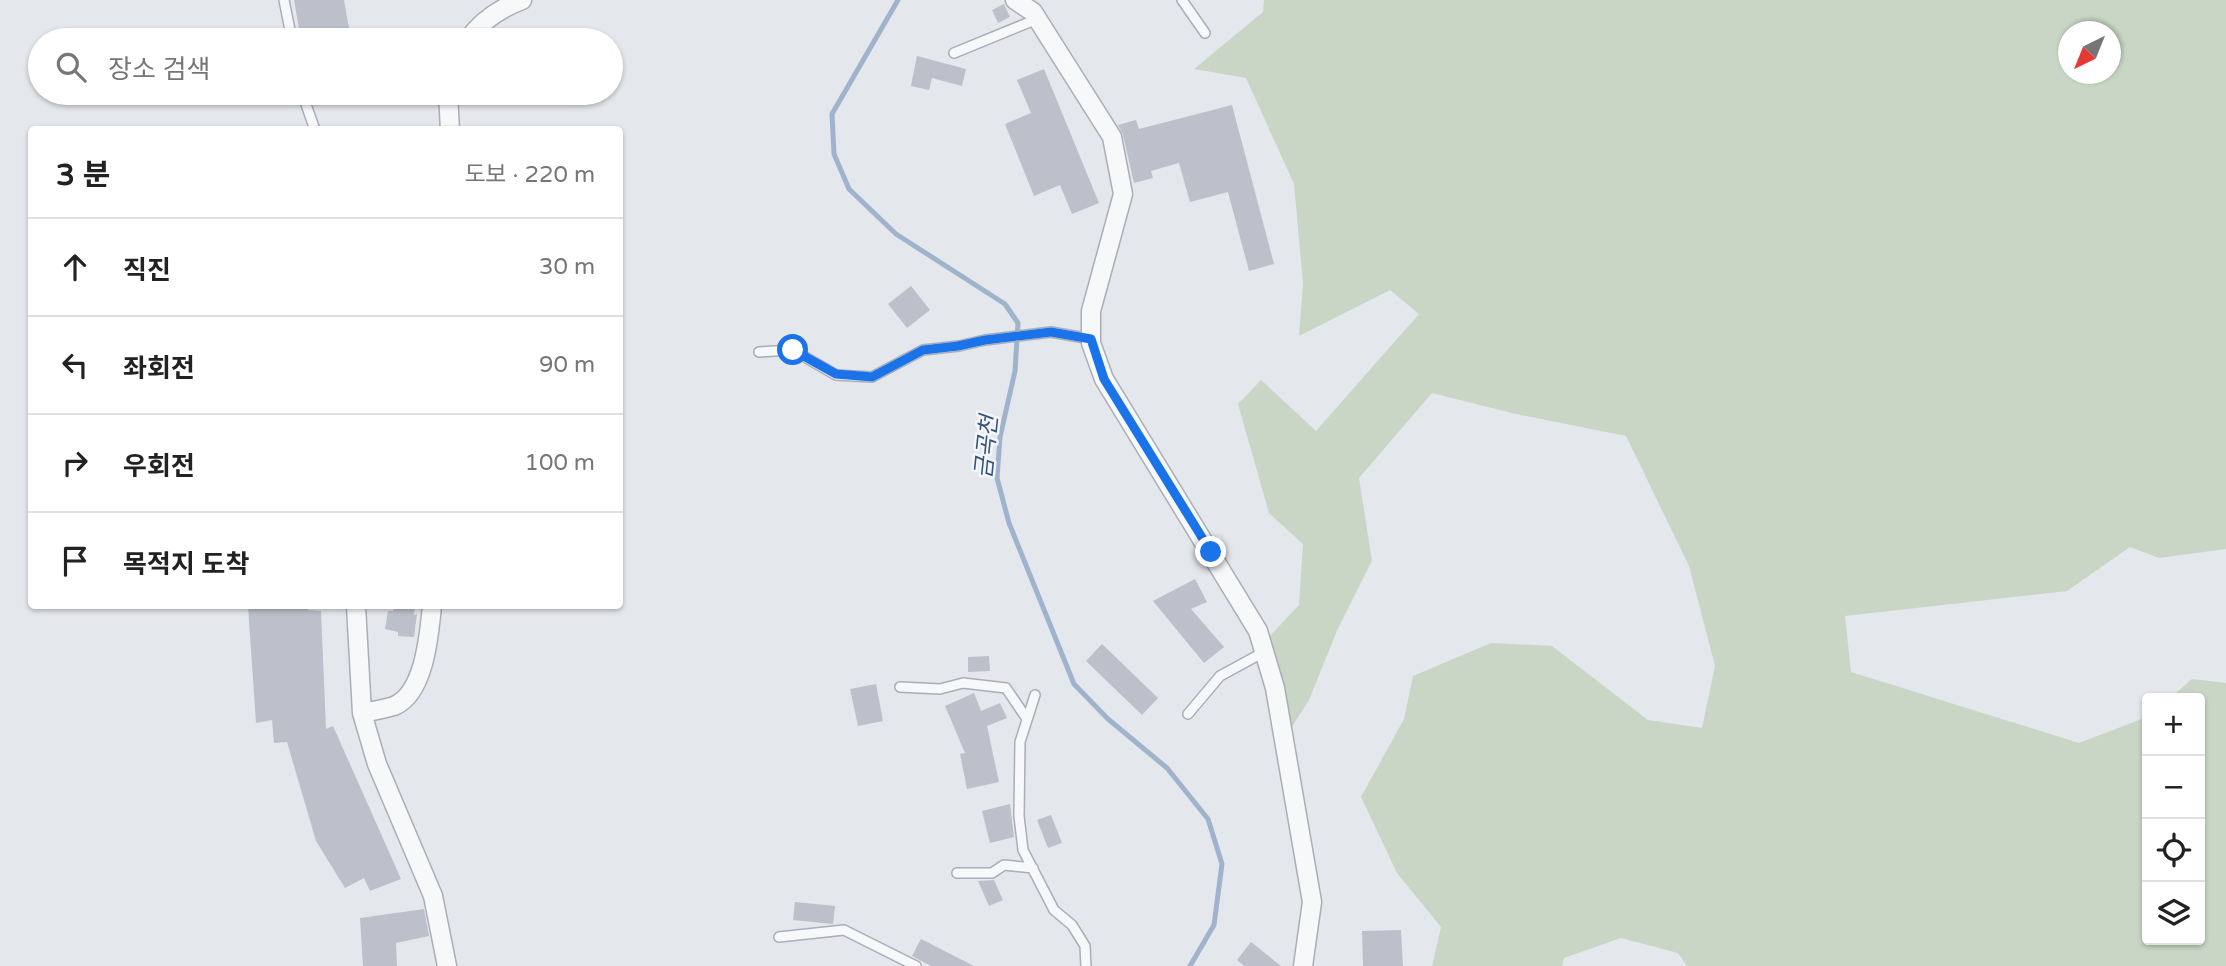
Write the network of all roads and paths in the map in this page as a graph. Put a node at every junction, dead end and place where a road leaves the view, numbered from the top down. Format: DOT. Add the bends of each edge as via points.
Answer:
graph roads {
  1 [pos="285,0"];
  2 [pos="522,0"];
  3 [pos="1015,0"];
  4 [pos="1182,0"];
  5 [pos="1037,19"];
  6 [pos="290,28"];
  7 [pos="478,28"];
  8 [pos="1205,33"];
  9 [pos="954,52"];
  10 [pos="307,105"];
  11 [pos="448,105"];
  12 [pos="314,126"];
  13 [pos="450,126"];
  14 [pos="1091,339"];
  15 [pos="759,352"];
  16 [pos="356,609"];
  17 [pos="432,609"];
  18 [pos="1265,652"];
  19 [pos="900,687"];
  20 [pos="360,691"];
  21 [pos="1035,695"];
  22 [pos="392,706"];
  23 [pos="362,713"];
  24 [pos="1188,714"];
  25 [pos="1027,719"];
  26 [pos="1033,868"];
  27 [pos="957,873"];
  28 [pos="779,937"];
  29 [pos="447,966"];
  30 [pos="916,966"];
  31 [pos="1086,966"];
  32 [pos="1303,966"];
  1 -- 6 [label="lane"];
  2 -- 7 [label="street"];
  3 -- 5 [label="street"];
  4 -- 8 [label="lane"];
  5 -- 9 [label="lane"];
  5 -- 14 [label="street" via="1112,137 1122,194 1091,311"];
  10 -- 12 [label="lane"];
  11 -- 13 [label="street"];
  14 -- 15 [label="lane" via="1051,332 923,350 872,377 836,374 793,350"];
  14 -- 18 [label="street" via="1104,379 1258,631"];
  16 -- 20 [label="street"];
  17 -- 22 [label="street" via="421,672 403,700"];
  18 -- 24 [label="lane" via="1220,676"];
  18 -- 32 [label="street" via="1312,902"];
  19 -- 25 [label="lane" via="940,689 963,682 1006,688"];
  20 -- 22 [label="lane" via="372,702"];
  20 -- 23 [label="street"];
  21 -- 25 [label="lane"];
  22 -- 23 [label="street"];
  23 -- 29 [label="street" via="377,764 433,896"];
  25 -- 26 [label="lane" via="1020,742 1019,816 1023,850"];
  26 -- 27 [label="lane" via="1004,864 992,873"];
  26 -- 31 [label="lane" via="1054,910 1072,925 1084,946"];
  28 -- 30 [label="lane" via="844,930"];
}
